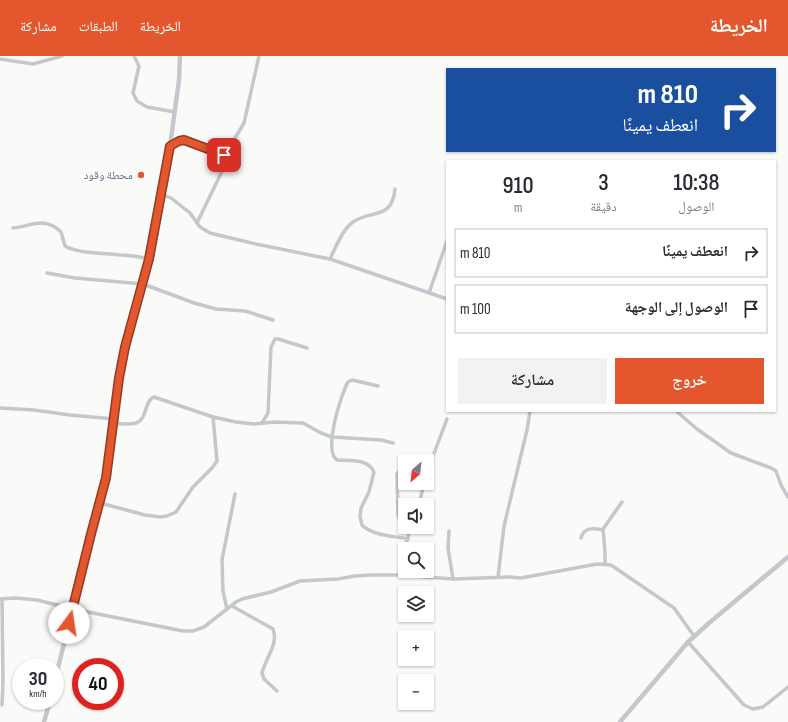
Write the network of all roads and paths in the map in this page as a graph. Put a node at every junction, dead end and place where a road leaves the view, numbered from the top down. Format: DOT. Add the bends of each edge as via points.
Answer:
graph roads {
  1 [pos="8,56"];
  2 [pos="62,56"];
  3 [pos="134,56"];
  4 [pos="180,56"];
  5 [pos="259,56"];
  6 [pos="2,59"];
  7 [pos="175,112"];
  8 [pos="170,146"];
  9 [pos="224,155"];
  10 [pos="395,189"];
  11 [pos="161,194"];
  12 [pos="197,223"];
  13 [pos="13,228"];
  14 [pos="446,244"];
  15 [pos="149,259"];
  16 [pos="330,259"];
  17 [pos="47,272"];
  18 [pos="143,284"];
  19 [pos="429,293"];
  20 [pos="446,299"];
  21 [pos="273,320"];
  22 [pos="307,348"];
  23 [pos="378,386"];
  24 [pos="0,408"];
  25 [pos="530,412"];
  26 [pos="677,412"];
  27 [pos="213,417"];
  28 [pos="447,418"];
  29 [pos="113,421"];
  30 [pos="262,423"];
  31 [pos="332,436"];
  32 [pos="393,443"];
  33 [pos="434,454"];
  34 [pos="398,473"];
  35 [pos="235,494"];
  36 [pos="788,497"];
  37 [pos="622,502"];
  38 [pos="100,503"];
  39 [pos="398,515"];
  40 [pos="603,530"];
  41 [pos="449,531"];
  42 [pos="409,534"];
  43 [pos="581,538"];
  44 [pos="408,539"];
  45 [pos="407,542"];
  46 [pos="788,557"];
  47 [pos="605,564"];
  48 [pos="398,575"];
  49 [pos="434,578"];
  50 [pos="498,578"];
  51 [pos="453,579"];
  52 [pos="1,599"];
  53 [pos="232,606"];
  54 [pos="73,609"];
  55 [pos="227,609"];
  56 [pos="694,636"];
  57 [pos="688,642"];
  58 [pos="61,658"];
  59 [pos="788,687"];
  60 [pos="277,691"];
  61 [pos="2,705"];
  62 [pos="47,710"];
  63 [pos="44,722"];
  64 [pos="620,722"];
  1 -- 6 [label="street"];
  2 -- 6 [label="street" via="33,64"];
  3 -- 7 [label="street" via="139,66 133,93 137,101 147,107"];
  4 -- 7 [label="street"];
  5 -- 9 [label="street" via="244,122"];
  7 -- 8 [label="street"];
  8 -- 9 [label="street" via="184,140"];
  8 -- 11 [label="street"];
  9 -- 12 [label="street" via="227,161"];
  10 -- 16 [label="street" via="388,208 352,223"];
  11 -- 12 [label="street" via="171,198"];
  11 -- 15 [label="street"];
  12 -- 16 [label="street" via="210,232"];
  13 -- 15 [label="street" via="49,223 61,232 65,246 69,248"];
  14 -- 19 [label="street"];
  15 -- 18 [label="street"];
  16 -- 19 [label="street"];
  17 -- 18 [label="street" via="75,278"];
  18 -- 21 [label="street" via="194,303 216,309 245,311"];
  18 -- 29 [label="street" via="125,347"];
  19 -- 20 [label="street"];
  22 -- 30 [label="street" via="278,339 273,341 268,413"];
  23 -- 31 [label="street" via="352,380 348,382 336,412"];
  24 -- 29 [label="street"];
  25 -- 50 [label="street" via="504,526"];
  26 -- 36 [label="street" via="730,453 776,471"];
  27 -- 29 [label="street" via="154,397 139,422 132,424"];
  27 -- 30 [label="street" via="246,424"];
  27 -- 38 [label="street" via="216,461 193,486 176,512 160,517"];
  28 -- 33 [label="street"];
  29 -- 38 [label="street" via="106,478"];
  30 -- 31 [label="street" via="303,423"];
  31 -- 32 [label="street"];
  31 -- 44 [label="street" via="334,458 358,461 371,467 374,472 369,492 361,508 362,525 378,533"];
  34 -- 39 [label="street"];
  35 -- 55 [label="street" via="222,560 223,591"];
  37 -- 40 [label="street"];
  38 -- 54 [label="street"];
  40 -- 43 [label="street" via="589,529 584,531"];
  40 -- 47 [label="street"];
  41 -- 51 [label="street" via="448,548"];
  42 -- 44 [label="street"];
  44 -- 45 [label="street"];
  46 -- 56 [label="street"];
  47 -- 50 [label="street" via="529,578"];
  47 -- 56 [label="street" via="611,565 674,608"];
  48 -- 53 [label="street" via="362,575 300,581 266,594 242,599"];
  49 -- 51 [label="street"];
  50 -- 51 [label="street"];
  52 -- 54 [label="street" via="25,598"];
  52 -- 61 [label="street"];
  53 -- 55 [label="street"];
  53 -- 60 [label="street" via="274,631 273,646 262,673 264,679"];
  54 -- 55 [label="street" via="183,631 204,627"];
  54 -- 58 [label="street"];
  56 -- 57 [label="street"];
  57 -- 59 [label="street" via="744,705 753,709 763,707"];
  57 -- 64 [label="street"];
  62 -- 63 [label="street"];
}
